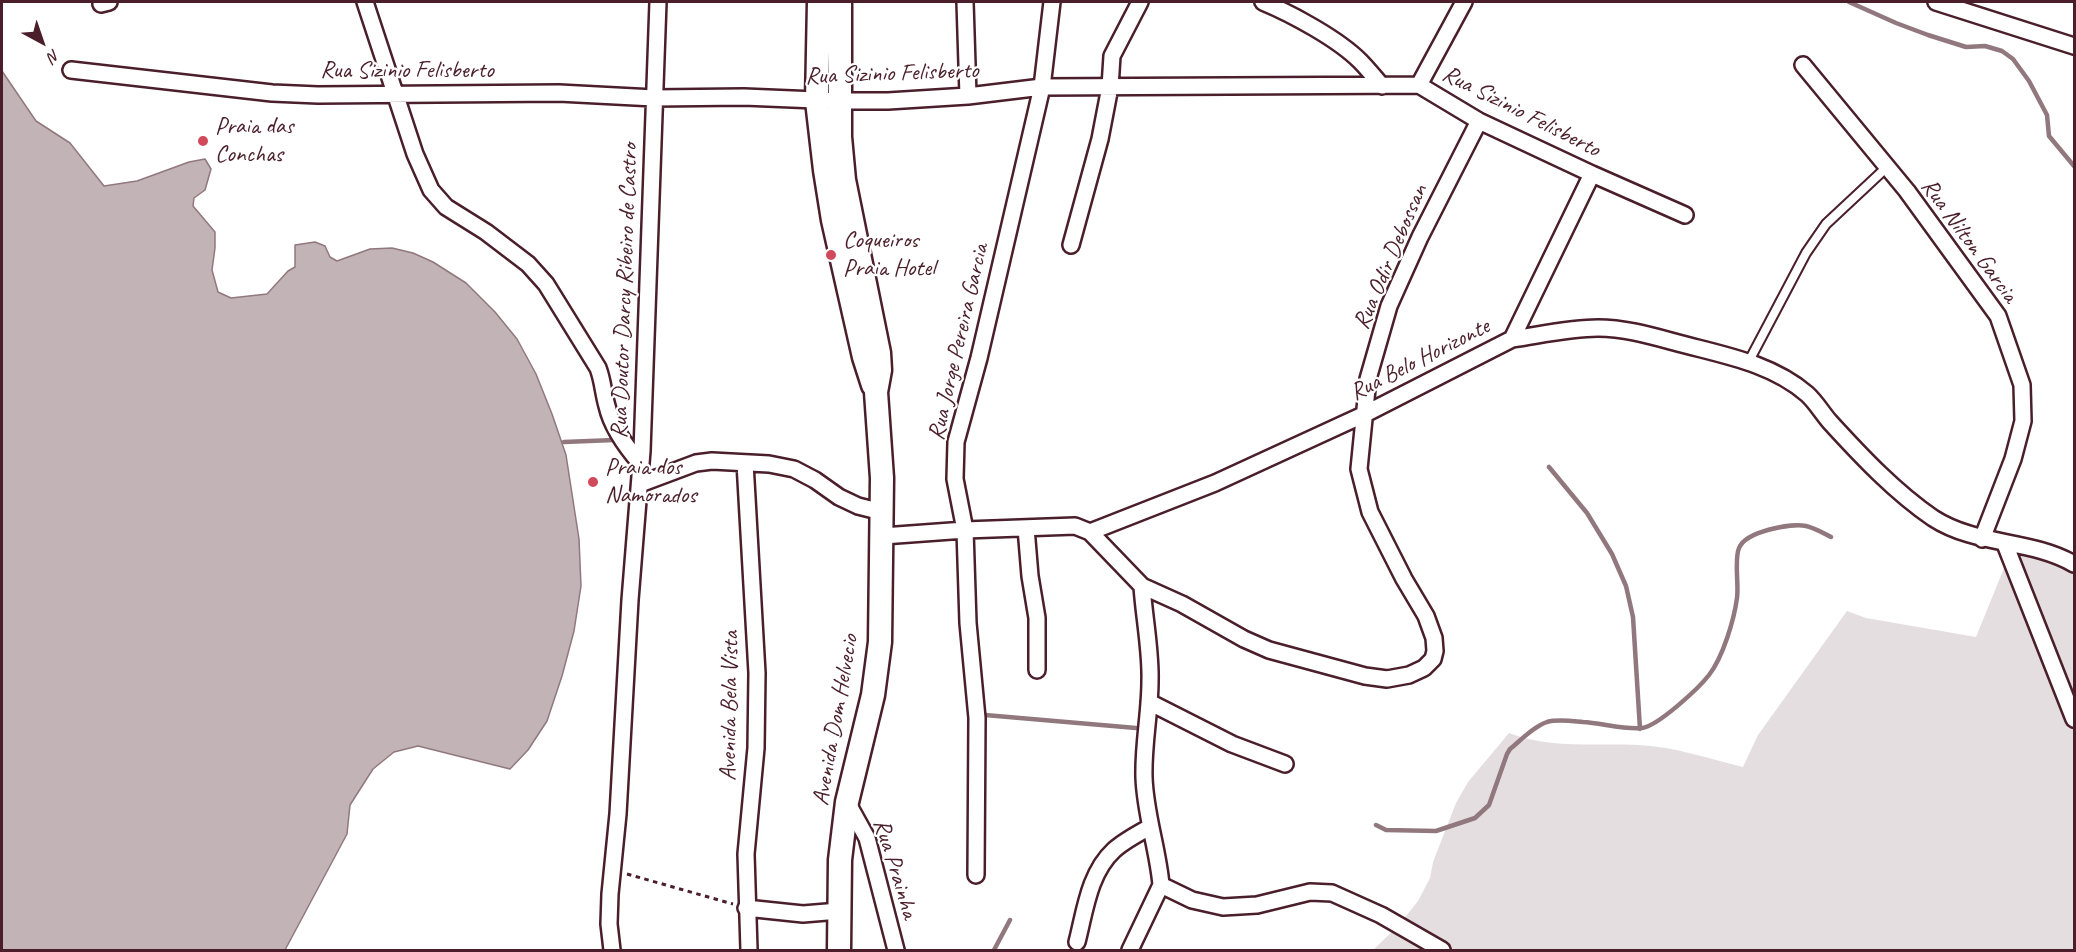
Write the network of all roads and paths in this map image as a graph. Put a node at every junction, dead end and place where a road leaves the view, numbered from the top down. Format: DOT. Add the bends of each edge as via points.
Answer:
graph roads {
  1 [pos="364,2"];
  2 [pos="658,2"];
  3 [pos="819,2"];
  4 [pos="840,2"];
  5 [pos="965,2"];
  6 [pos="1052,2"];
  7 [pos="1140,2"];
  8 [pos="1263,2"];
  9 [pos="1464,2"];
  10 [pos="1936,2"];
  11 [pos="2074,46"];
  12 [pos="1803,65"];
  13 [pos="71,70"];
  14 [pos="1419,85"];
  15 [pos="1382,86"];
  16 [pos="1042,87"];
  17 [pos="1110,87"];
  18 [pos="394,94"];
  19 [pos="968,96"];
  20 [pos="654,98"];
  21 [pos="817,101"];
  22 [pos="840,101"];
  23 [pos="1479,121"];
  24 [pos="1887,167"];
  25 [pos="1592,174"];
  26 [pos="1685,215"];
  27 [pos="1071,245"];
  28 [pos="1512,339"];
  29 [pos="1749,361"];
  30 [pos="876,392"];
  31 [pos="1365,414"];
  32 [pos="745,462"];
  33 [pos="641,464"];
  34 [pos="640,484"];
  35 [pos="882,512"];
  36 [pos="1026,528"];
  37 [pos="965,530"];
  38 [pos="1090,532"];
  39 [pos="883,536"];
  40 [pos="1982,539"];
  41 [pos="2006,544"];
  42 [pos="2074,564"];
  43 [pos="1142,586"];
  44 [pos="1037,670"];
  45 [pos="1149,702"];
  46 [pos="2074,720"];
  47 [pos="1285,764"];
  48 [pos="848,802"];
  49 [pos="1150,827"];
  50 [pos="612,869"];
  51 [pos="976,875"];
  52 [pos="1161,885"];
  53 [pos="746,908"];
  54 [pos="839,911"];
  55 [pos="1077,942"];
  56 [pos="612,951"];
  57 [pos="749,951"];
  58 [pos="839,951"];
  59 [pos="896,951"];
  60 [pos="1130,951"];
  61 [pos="1442,951"];
  1 -- 18 [label="street"];
  2 -- 20 [label="street, Rua Doutor Darcy Ribeiro de Castro"];
  3 -- 21 [label="street"];
  4 -- 22 [label="street"];
  5 -- 19 [label="street"];
  6 -- 16 [label="street, Rua Jorge Pereira Garcia"];
  7 -- 17 [label="street" via="1112,56"];
  8 -- 15 [label="street" via="1290,13 1341,47"];
  9 -- 14 [label="street"];
  10 -- 11 [label="street"];
  12 -- 24 [label="street, Rua Nilton Garcia"];
  13 -- 18 [label="street, Rua Sizinio Felisberto" via="272,93"];
  14 -- 15 [label="street, Rua Sizinio Felisberto"];
  14 -- 23 [label="street, Rua Sizinio Felisberto"];
  15 -- 17 [label="street, Rua Sizinio Felisberto"];
  16 -- 17 [label="street, Rua Sizinio Felisberto"];
  16 -- 19 [label="street, Rua Sizinio Felisberto"];
  16 -- 37 [label="street, Rua Jorge Pereira Garcia" via="956,441 955,479"];
  17 -- 27 [label="street"];
  18 -- 20 [label="street, Rua Sizinio Felisberto" via="559,93"];
  18 -- 33 [label="street" via="431,190 446,207 528,264 546,284 598,368 611,418"];
  19 -- 22 [label="street, Rua Sizinio Felisberto"];
  20 -- 21 [label="street, Rua Sizinio Felisberto"];
  20 -- 33 [label="street, Rua Doutor Darcy Ribeiro de Castro"];
  21 -- 22 [label="street, Rua Sizinio Felisberto"];
  21 -- 30 [label="street" via="832,220"];
  22 -- 30 [label="street" via="844,180 879,353"];
  23 -- 25 [label="street, Rua Sizinio Felisberto"];
  23 -- 31 [label="street, Rua Odir Debossan" via="1389,306 1368,379"];
  24 -- 29 [label="lane" via="1826,224 1806,253"];
  24 -- 40 [label="street, Rua Nilton Garcia" via="1998,316 2022,385 2019,441"];
  25 -- 26 [label="street, Rua Sizinio Felisberto"];
  25 -- 28 [label="street, Rua Belo Horizonte"];
  28 -- 29 [label="street" via="1598,328 1633,331"];
  28 -- 31 [label="street, Rua Belo Horizonte"];
  29 -- 40 [label="street" via="1790,380 1810,396 1888,481 1934,518"];
  30 -- 35 [label="street, Avenida Dom Helvecio"];
  31 -- 38 [label="street, Rua Belo Horizonte" via="1215,483"];
  31 -- 43 [label="street, Rua Odir Debossan" via="1359,469 1370,512 1434,638 1433,659 1424,668 1387,679 1269,650"];
  32 -- 34 [label="street" via="696,463"];
  32 -- 35 [label="street" via="794,469 858,507"];
  32 -- 53 [label="street, Avenida Bela Vista" via="757,673"];
  33 -- 34 [label="street, Rua Doutor Darcy Ribeiro de Castro"];
  34 -- 50 [label="street, Rua Doutor Darcy Ribeiro de Castro"];
  35 -- 39 [label="street, Avenida Dom Helvecio"];
  36 -- 37 [label="street"];
  36 -- 38 [label="street" via="1075,526"];
  36 -- 44 [label="street" via="1037,618"];
  37 -- 39 [label="street"];
  37 -- 51 [label="street, Rua Jorge Pereira Garcia" via="977,718"];
  38 -- 43 [label="street"];
  39 -- 48 [label="street, Avenida Dom Helvecio" via="880,642 873,695"];
  40 -- 41 [label="street"];
  41 -- 42 [label="street" via="2057,554"];
  41 -- 46 [label="street"];
  43 -- 45 [label="street" via="1150,661"];
  45 -- 47 [label="street" via="1232,744"];
  45 -- 49 [label="street" via="1144,777"];
  48 -- 54 [label="street, Avenida Dom Helvecio" via="840,860"];
  48 -- 59 [label="street, Rua Prainha" via="870,845"];
  49 -- 52 [label="street"];
  49 -- 55 [label="street" via="1124,842 1101,866 1093,880"];
  50 -- 53 [label="path"];
  50 -- 56 [label="street, Rua Doutor Darcy Ribeiro de Castro"];
  52 -- 60 [label="street"];
  52 -- 61 [label="street" via="1192,900 1223,907 1257,905 1310,892 1332,893 1381,915"];
  53 -- 54 [label="street" via="803,914"];
  53 -- 57 [label="street, Avenida Bela Vista"];
  54 -- 58 [label="street, Avenida Dom Helvecio"];
}
